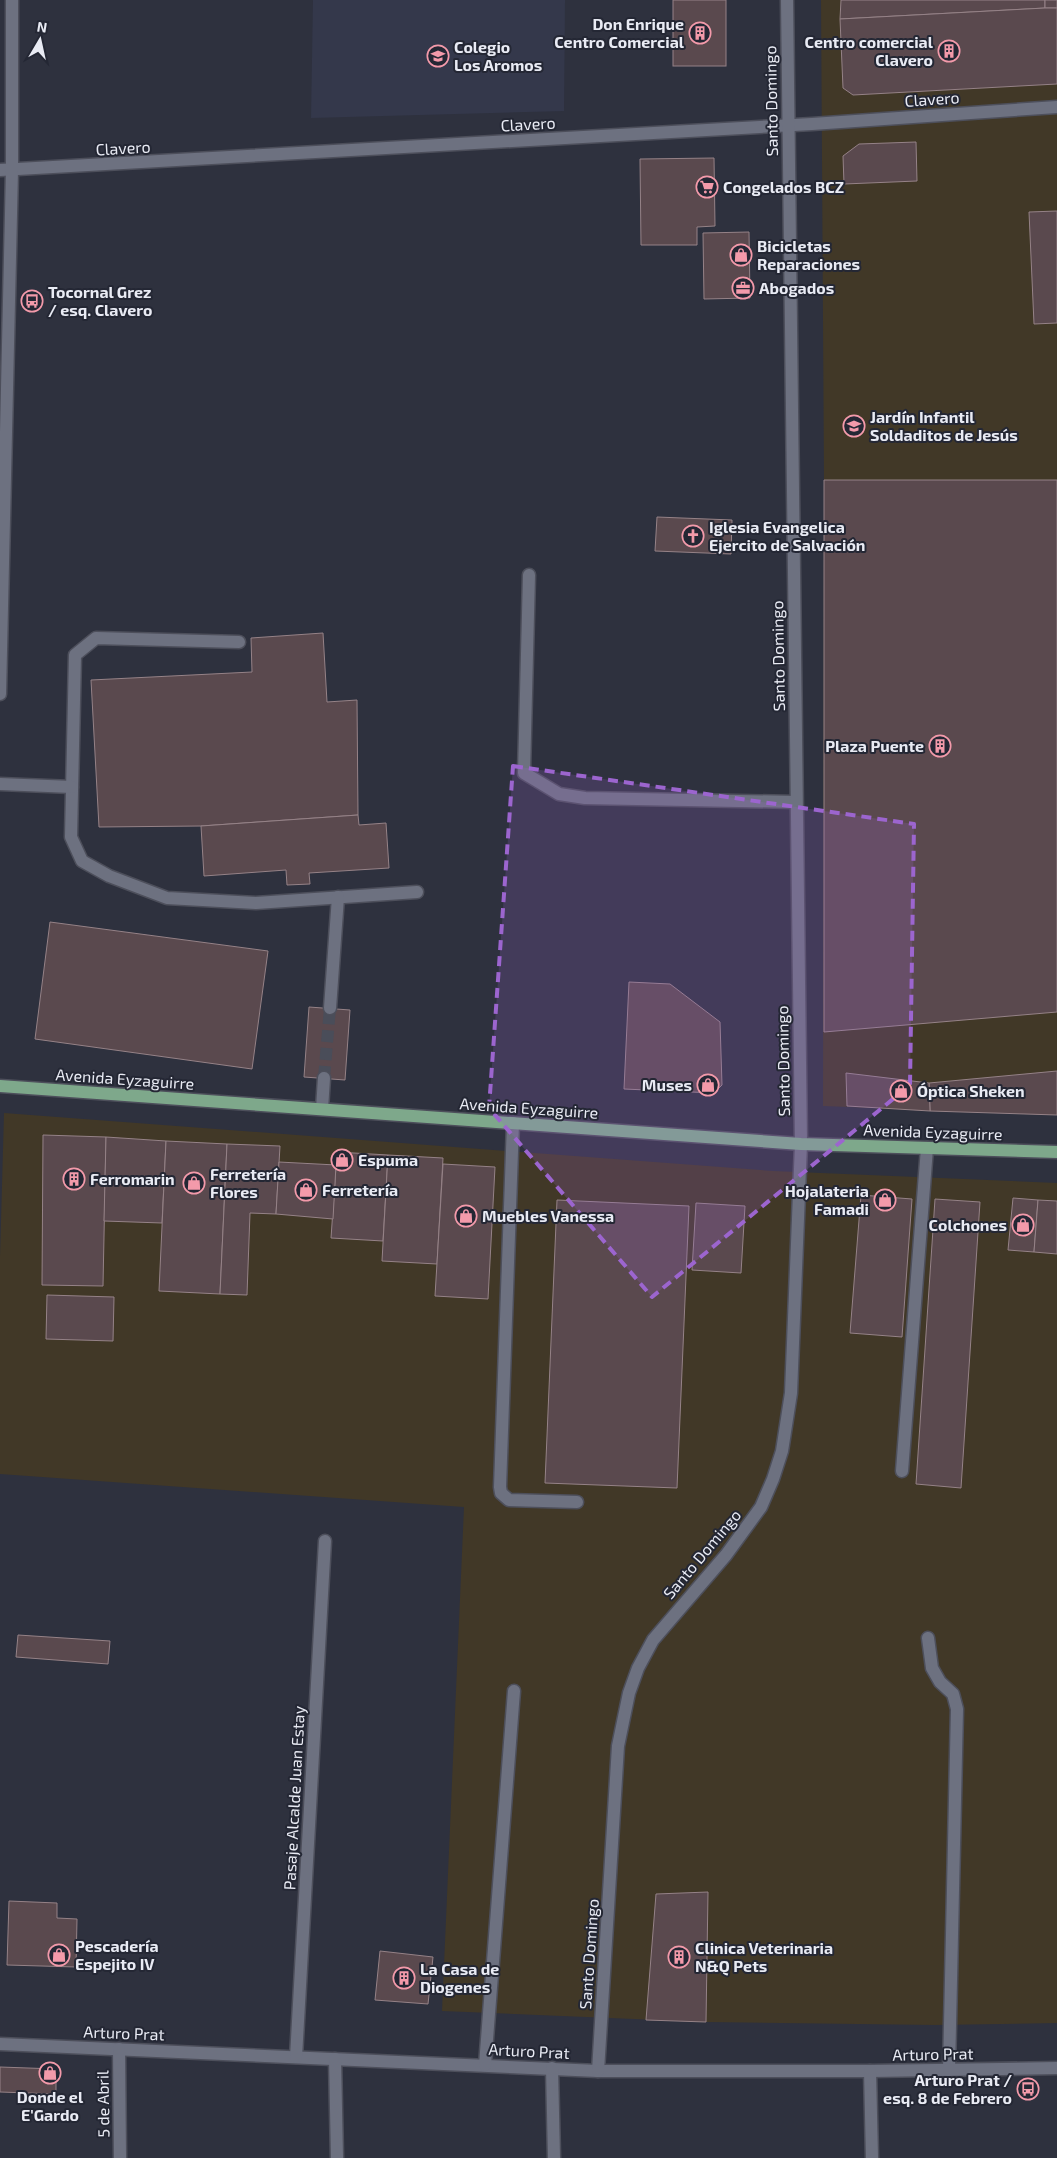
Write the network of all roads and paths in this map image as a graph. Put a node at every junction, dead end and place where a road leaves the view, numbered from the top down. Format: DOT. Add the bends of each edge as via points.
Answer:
graph roads {
  1 [pos="12,0"];
  2 [pos="786,0"];
  3 [pos="1057,107"];
  4 [pos="788,124"];
  5 [pos="6,170"];
  6 [pos="530,575"];
  7 [pos="239,642"];
  8 [pos="0,694"];
  9 [pos="0,784"];
  10 [pos="72,786"];
  11 [pos="796,802"];
  12 [pos="417,892"];
  13 [pos="338,898"];
  14 [pos="330,1008"];
  15 [pos="324,1078"];
  16 [pos="0,1086"];
  17 [pos="322,1109"];
  18 [pos="512,1124"];
  19 [pos="801,1144"];
  20 [pos="927,1148"];
  21 [pos="1057,1152"];
  22 [pos="902,1471"];
  23 [pos="578,1502"];
  24 [pos="325,1541"];
  25 [pos="928,1638"];
  26 [pos="514,1691"];
  27 [pos="0,2044"];
  28 [pos="118,2049"];
  29 [pos="296,2057"];
  30 [pos="335,2059"];
  31 [pos="485,2065"];
  32 [pos="552,2068"];
  33 [pos="1057,2068"];
  34 [pos="949,2070"];
  35 [pos="598,2071"];
  36 [pos="870,2071"];
  37 [pos="120,2158"];
  38 [pos="337,2158"];
  39 [pos="554,2158"];
  40 [pos="872,2158"];
  1 -- 5 [label="street"];
  2 -- 4 [label="street, Santo Domingo"];
  3 -- 4 [label="street, Clavero"];
  4 -- 5 [label="street, Clavero"];
  4 -- 11 [label="street, Santo Domingo"];
  5 -- 8 [label="street"];
  6 -- 11 [label="street" via="524,773 559,794 585,798"];
  7 -- 10 [label="street" via="96,638 76,654"];
  9 -- 10 [label="street"];
  10 -- 13 [label="street" via="70,837 82,861 109,876 167,898 256,903"];
  11 -- 19 [label="street, Santo Domingo"];
  12 -- 13 [label="street"];
  13 -- 14 [label="street"];
  15 -- 17 [label="street"];
  16 -- 17 [label="main road, Avenida Eyzaguirre"];
  17 -- 18 [label="main road, Avenida Eyzaguirre"];
  18 -- 19 [label="main road, Avenida Eyzaguirre"];
  18 -- 23 [label="street" via="501,1493 509,1500"];
  19 -- 20 [label="main road, Avenida Eyzaguirre"];
  19 -- 35 [label="street, Santo Domingo" via="791,1393 782,1450 773,1479 761,1507 744,1532 653,1640 638,1668 622,1720"];
  20 -- 21 [label="main road, Avenida Eyzaguirre"];
  20 -- 22 [label="street"];
  24 -- 29 [label="street, Pasaje Alcalde Juan Estay"];
  25 -- 34 [label="street" via="932,1668 940,1682 953,1694 957,1709"];
  26 -- 31 [label="street"];
  27 -- 28 [label="street, Arturo Prat"];
  28 -- 29 [label="street, Arturo Prat"];
  28 -- 37 [label="street, 5 de Abril"];
  29 -- 30 [label="street, Arturo Prat"];
  30 -- 31 [label="street, Arturo Prat"];
  30 -- 38 [label="street"];
  31 -- 32 [label="street, Arturo Prat"];
  32 -- 35 [label="street, Arturo Prat"];
  32 -- 39 [label="street"];
  33 -- 34 [label="street, Arturo Prat"];
  34 -- 36 [label="street, Arturo Prat"];
  35 -- 36 [label="street, Arturo Prat"];
  36 -- 40 [label="street"];
}
